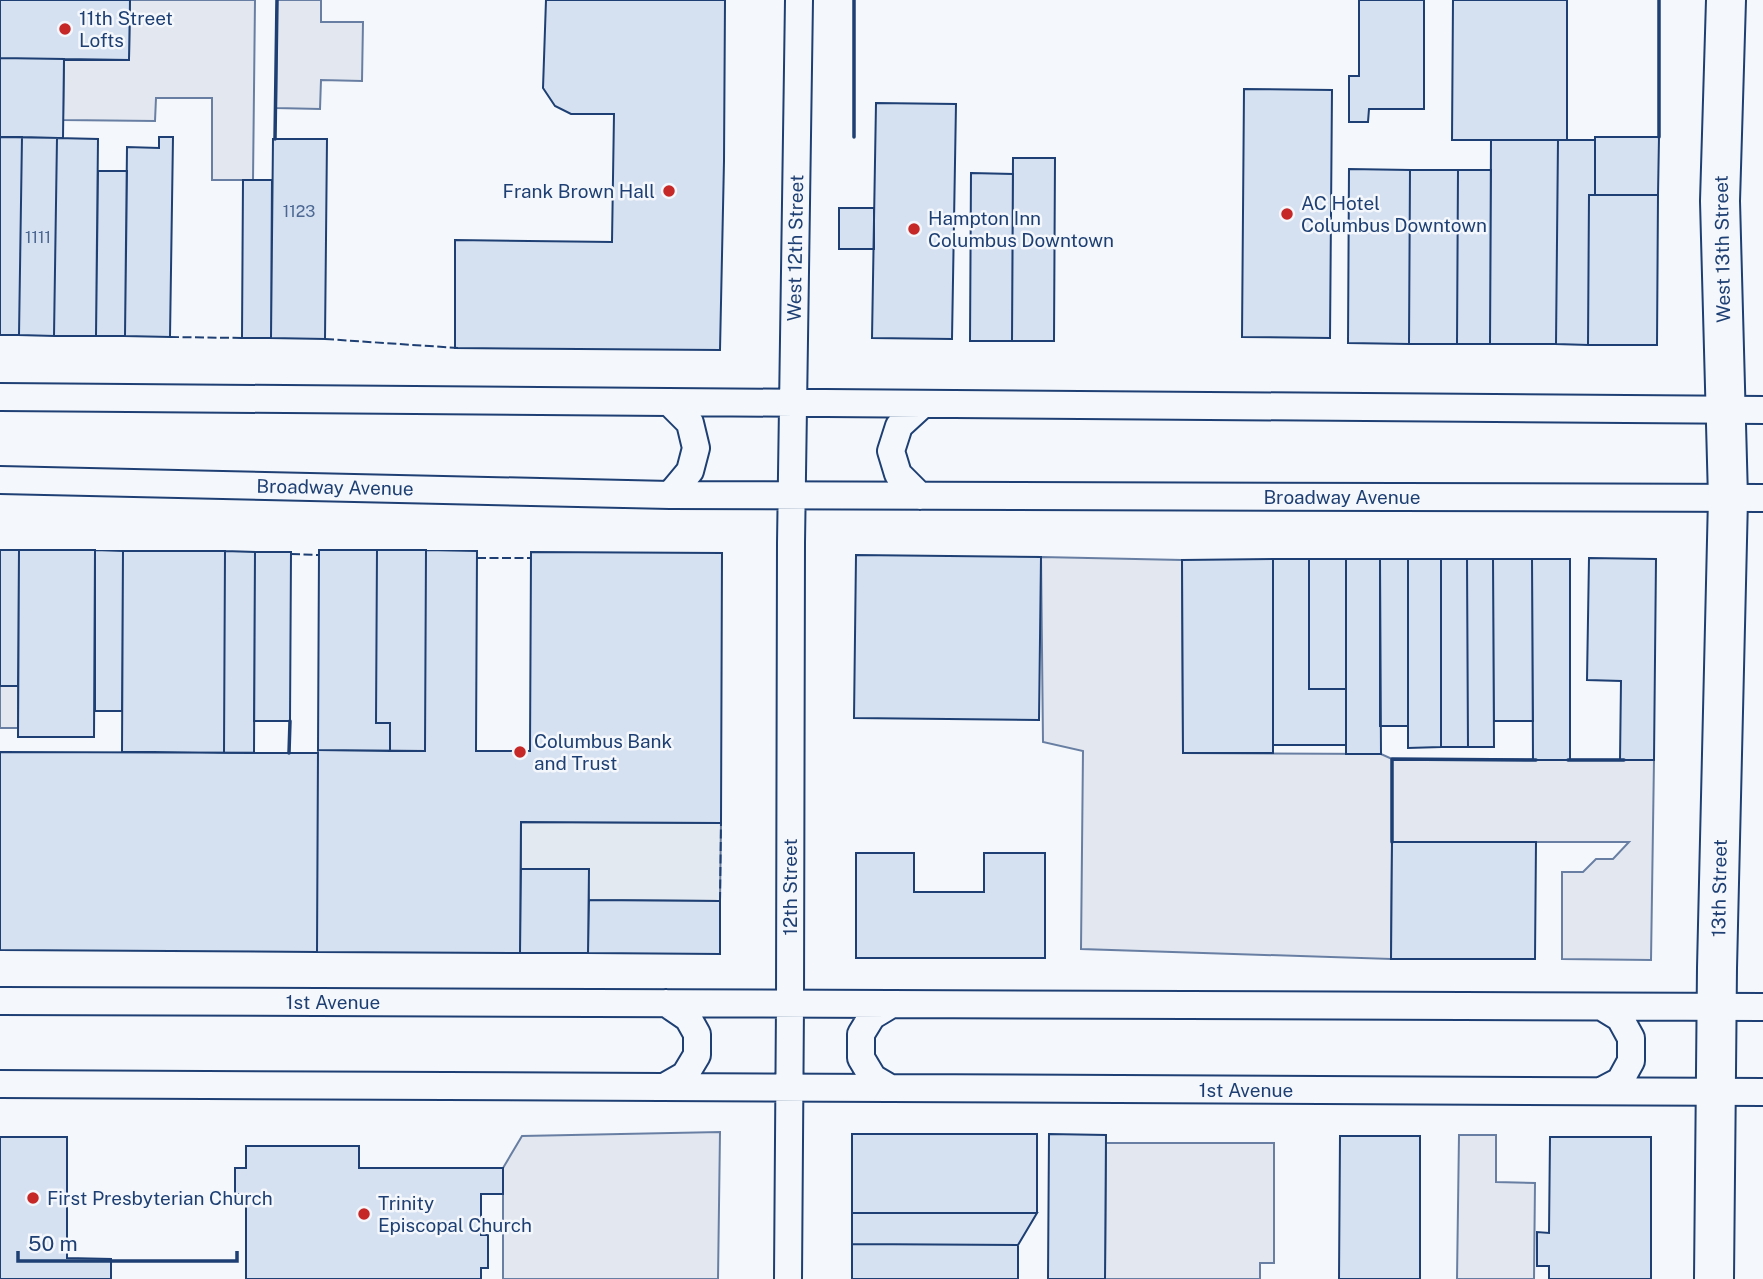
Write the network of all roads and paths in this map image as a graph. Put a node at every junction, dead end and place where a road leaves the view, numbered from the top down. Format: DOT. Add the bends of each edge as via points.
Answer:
graph roads {
  1 [pos="799,0"];
  2 [pos="1726,0"];
  3 [pos="0,397"];
  4 [pos="669,402"];
  5 [pos="792,403"];
  6 [pos="923,404"];
  7 [pos="1726,409"];
  8 [pos="1763,410"];
  9 [pos="0,480"];
  10 [pos="670,495"];
  11 [pos="791,496"];
  12 [pos="920,496"];
  13 [pos="1746,498"];
  14 [pos="0,1001"];
  15 [pos="666,1003"];
  16 [pos="790,1004"];
  17 [pos="891,1004"];
  18 [pos="1602,1007"];
  19 [pos="1717,1007"];
  20 [pos="1763,1007"];
  21 [pos="0,1084"];
  22 [pos="664,1087"];
  23 [pos="789,1088"];
  24 [pos="890,1088"];
  25 [pos="1601,1091"];
  26 [pos="1716,1092"];
  27 [pos="1763,1092"];
  28 [pos="788,1279"];
  29 [pos="1714,1279"];
  1 -- 5 [label="street, West 12th Street"];
  2 -- 7 [label="main road, West 13th Street" via="1720,201"];
  3 -- 4 [label="street"];
  4 -- 5 [label="street"];
  4 -- 10 [label="street" via="690,424 696,448 690,471"];
  5 -- 6 [label="street"];
  5 -- 11 [label="street, West 12th Street"];
  6 -- 7 [label="street"];
  6 -- 12 [label="street" via="899,426 891,451 898,474"];
  7 -- 8 [label="street"];
  7 -- 13 [label="main road, West 13th Street"];
  9 -- 10 [label="street, Broadway Avenue"];
  10 -- 11 [label="street, Broadway Avenue"];
  11 -- 12 [label="street, Broadway Avenue"];
  11 -- 16 [label="street, 12th Street"];
  12 -- 13 [label="street, Broadway Avenue"];
  13 -- 19 [label="main road, 13th Street"];
  14 -- 15 [label="street, 1st Avenue"];
  15 -- 16 [label="street, 1st Avenue"];
  15 -- 22 [label="street" via="688,1018 697,1034 697,1055 685,1075"];
  16 -- 17 [label="street, 1st Avenue"];
  16 -- 23 [label="street, 12th Street"];
  17 -- 18 [label="street, 1st Avenue"];
  17 -- 24 [label="street" via="872,1016 861,1034 861,1058 873,1078"];
  18 -- 19 [label="street, 1st Avenue"];
  18 -- 25 [label="street" via="1620,1018 1631,1038 1631,1061 1620,1081"];
  19 -- 20 [label="street, 1st Avenue"];
  19 -- 26 [label="main road, 13th Street"];
  21 -- 22 [label="street, 1st Avenue"];
  22 -- 23 [label="street, 1st Avenue"];
  23 -- 24 [label="street, 1st Avenue"];
  23 -- 28 [label="street, 12th Street"];
  24 -- 25 [label="street, 1st Avenue"];
  25 -- 26 [label="street, 1st Avenue"];
  26 -- 27 [label="street, 1st Avenue"];
  26 -- 29 [label="main road, 13th Street"];
}
